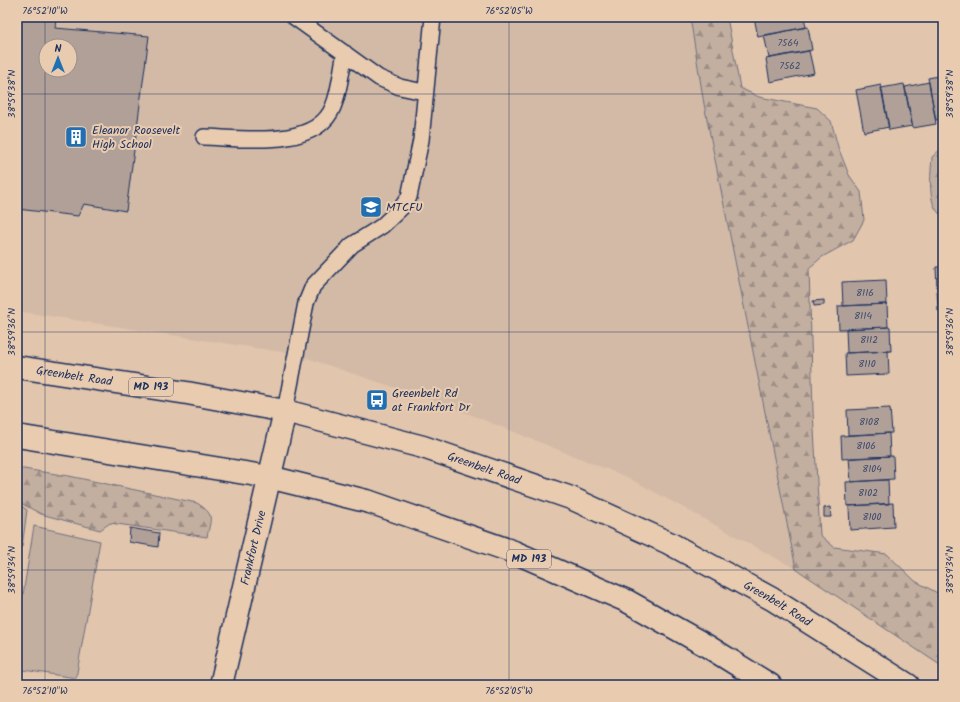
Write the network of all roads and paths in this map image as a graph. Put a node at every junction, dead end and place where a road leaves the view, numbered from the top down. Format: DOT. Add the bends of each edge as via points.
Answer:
graph roads {
  1 [pos="294,17"];
  2 [pos="433,17"];
  3 [pos="345,53"];
  4 [pos="424,92"];
  5 [pos="204,137"];
  6 [pos="17,367"];
  7 [pos="284,411"];
  8 [pos="17,436"];
  9 [pos="270,477"];
  10 [pos="222,685"];
  11 [pos="770,685"];
  12 [pos="908,685"];
  1 -- 3 [label="lane"];
  2 -- 4 [label="lane"];
  3 -- 4 [label="lane" via="379,78 400,87"];
  3 -- 5 [label="lane" via="333,108 320,126 295,137"];
  4 -- 7 [label="lane" via="420,140 409,197 382,226 352,245 313,286 306,303"];
  6 -- 7 [label="main road, Greenbelt Road / MD 193"];
  7 -- 9 [label="main road, Frankfort Drive"];
  7 -- 12 [label="main road, Greenbelt Road / MD 193" via="423,447 574,500 669,543 772,599"];
  8 -- 9 [label="main road, MD 193"];
  9 -- 10 [label="main road, Frankfort Drive"];
  9 -- 11 [label="main road, MD 193" via="370,502 514,552 627,601"];
}
